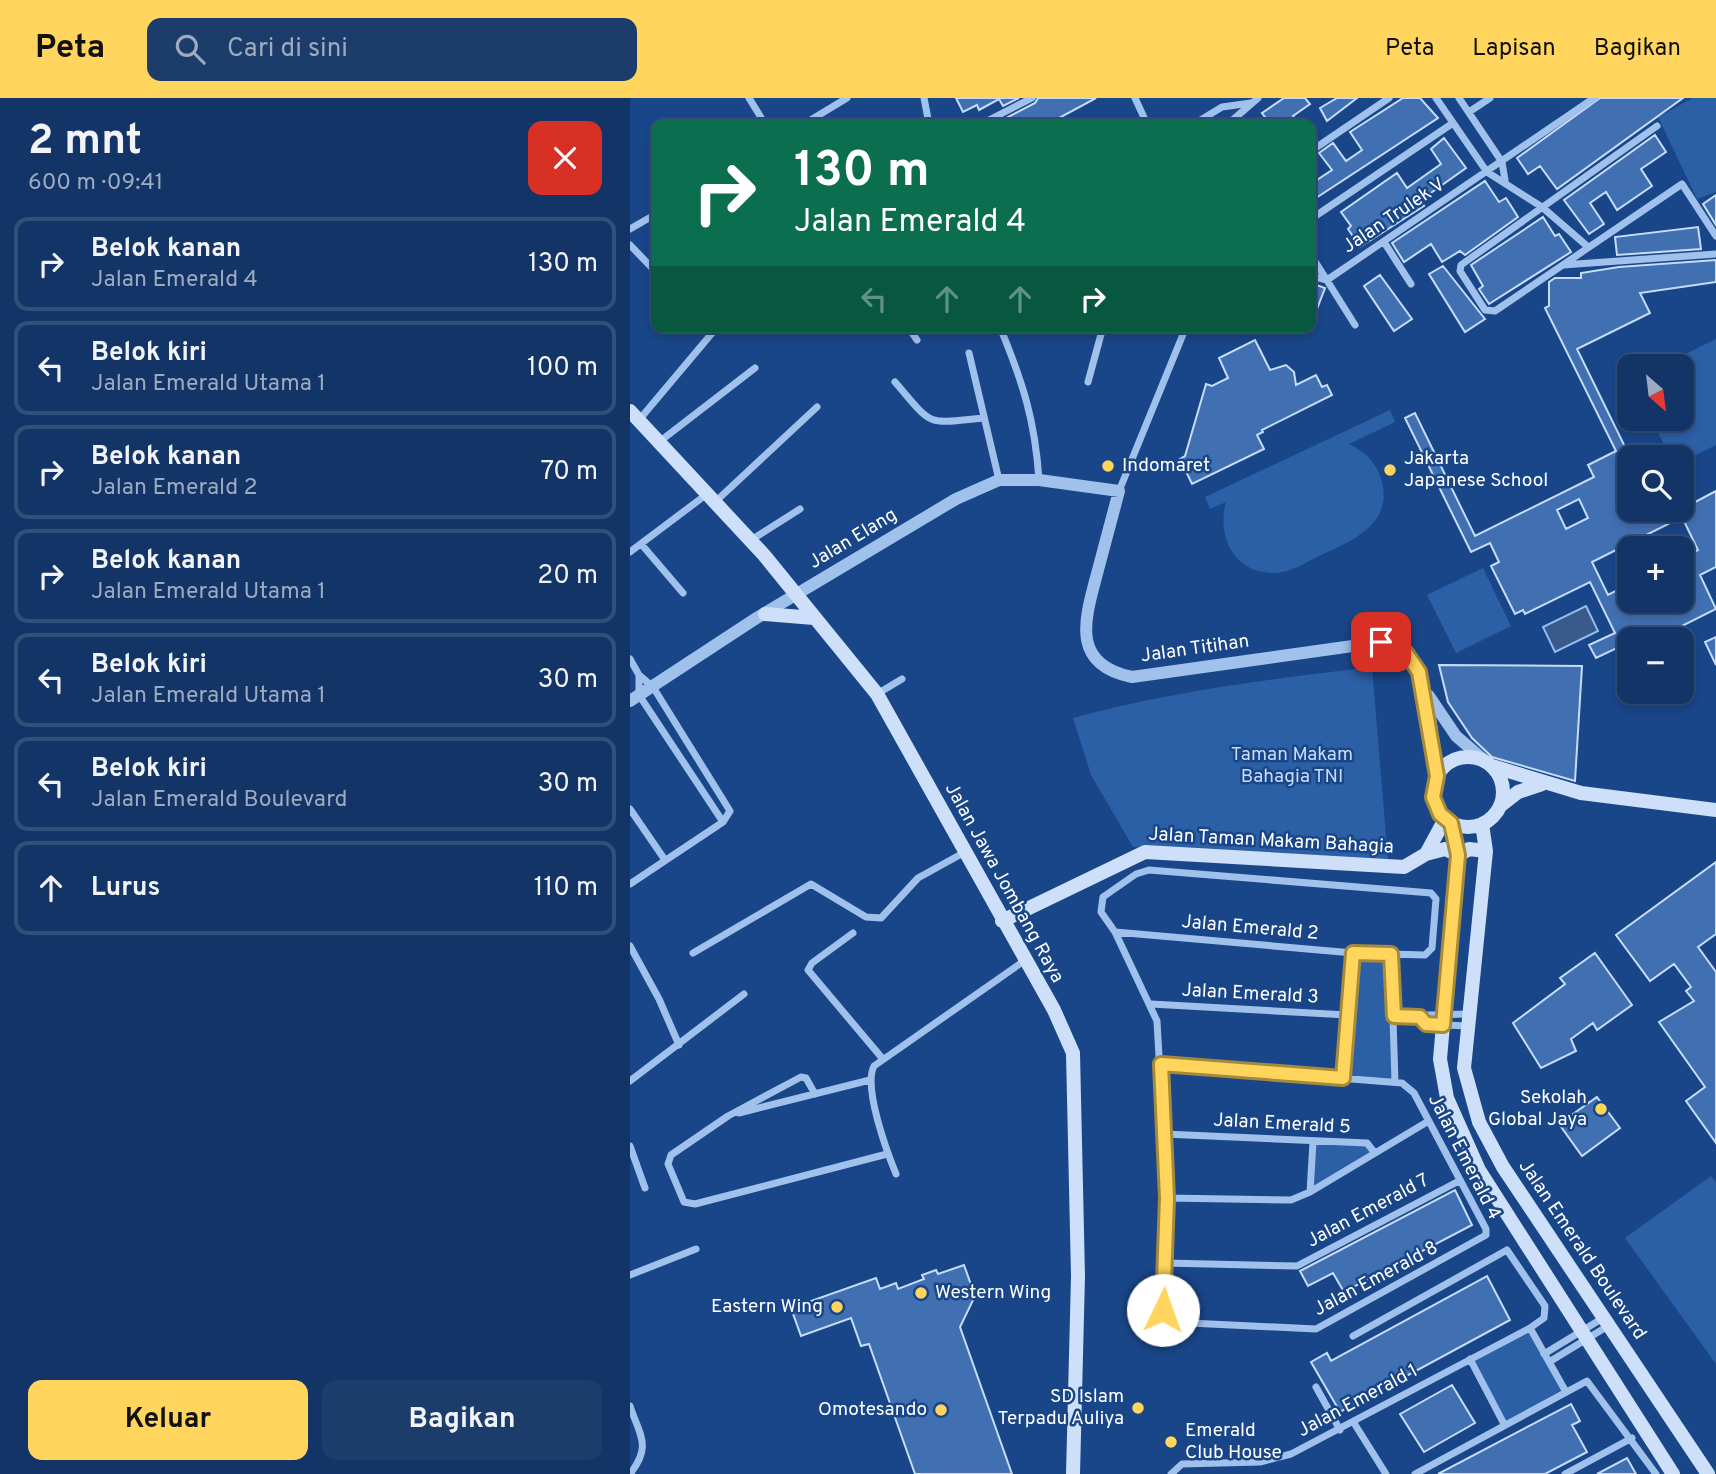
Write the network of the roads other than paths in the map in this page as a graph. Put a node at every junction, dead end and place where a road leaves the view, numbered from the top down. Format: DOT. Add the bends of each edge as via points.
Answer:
graph roads {
  1 [pos="749,98"];
  2 [pos="847,98"];
  3 [pos="924,98"];
  4 [pos="1032,98"];
  5 [pos="1135,98"];
  6 [pos="1389,98"];
  7 [pos="1436,98"];
  8 [pos="1459,98"];
  9 [pos="1490,98"];
  10 [pos="1594,98"];
  11 [pos="1254,100"];
  12 [pos="1469,113"];
  13 [pos="762,119"];
  14 [pos="812,119"];
  15 [pos="928,119"];
  16 [pos="991,119"];
  17 [pos="1145,119"];
  18 [pos="1202,119"];
  19 [pos="1233,119"];
  20 [pos="1453,123"];
  21 [pos="1657,126"];
  22 [pos="1316,148"];
  23 [pos="1502,162"];
  24 [pos="1487,172"];
  25 [pos="1504,180"];
  26 [pos="1542,207"];
  27 [pos="1316,216"];
  28 [pos="651,217"];
  29 [pos="630,229"];
  30 [pos="1716,236"];
  31 [pos="1384,242"];
  32 [pos="630,245"];
  33 [pos="1587,246"];
  34 [pos="1716,254"];
  35 [pos="1316,264"];
  36 [pos="1563,265"];
  37 [pos="651,267"];
  38 [pos="1316,277"];
  39 [pos="1327,280"];
  40 [pos="1411,284"];
  41 [pos="1356,325"];
  42 [pos="712,333"];
  43 [pos="913,333"];
  44 [pos="1002,333"];
  45 [pos="1101,333"];
  46 [pos="1184,333"];
  47 [pos="918,340"];
  48 [pos="969,353"];
  49 [pos="755,368"];
  50 [pos="895,382"];
  51 [pos="1088,382"];
  52 [pos="817,407"];
  53 [pos="634,416"];
  54 [pos="984,418"];
  55 [pos="659,443"];
  56 [pos="999,480"];
  57 [pos="1039,480"];
  58 [pos="1119,491"];
  59 [pos="711,498"];
  60 [pos="800,509"];
  61 [pos="751,540"];
  62 [pos="642,545"];
  63 [pos="630,552"];
  64 [pos="683,593"];
  65 [pos="798,595"];
  66 [pos="765,614"];
  67 [pos="814,618"];
  68 [pos="630,659"];
  69 [pos="639,676"];
  70 [pos="902,679"];
  71 [pos="653,687"];
  72 [pos="1423,687"];
  73 [pos="877,694"];
  74 [pos="635,698"];
  75 [pos="1488,764"];
  76 [pos="1437,776"];
  77 [pos="1542,784"];
  78 [pos="1500,806"];
  79 [pos="630,809"];
  80 [pos="1716,810"];
  81 [pos="1448,821"];
  82 [pos="723,822"];
  83 [pos="1482,824"];
  84 [pos="1486,851"];
  85 [pos="965,852"];
  86 [pos="1426,854"];
  87 [pos="1458,855"];
  88 [pos="665,860"];
  89 [pos="630,884"];
  90 [pos="1002,921"];
  91 [pos="1115,932"];
  92 [pos="853,933"];
  93 [pos="630,946"];
  94 [pos="693,953"];
  95 [pos="1353,953"];
  96 [pos="1391,954"];
  97 [pos="1024,961"];
  98 [pos="744,994"];
  99 [pos="1151,1004"];
  100 [pos="1347,1015"];
  101 [pos="1394,1016"];
  102 [pos="1444,1019"];
  103 [pos="1467,1020"];
  104 [pos="679,1045"];
  105 [pos="882,1058"];
  106 [pos="1161,1064"];
  107 [pos="1343,1078"];
  108 [pos="870,1080"];
  109 [pos="630,1081"];
  110 [pos="1395,1082"];
  111 [pos="815,1094"];
  112 [pos="728,1116"];
  113 [pos="1427,1122"];
  114 [pos="1164,1134"];
  115 [pos="1313,1142"];
  116 [pos="630,1146"];
  117 [pos="1374,1152"];
  118 [pos="887,1154"];
  119 [pos="896,1174"];
  120 [pos="1459,1181"];
  121 [pos="645,1188"];
  122 [pos="1310,1192"];
  123 [pos="1167,1198"];
  124 [pos="1481,1240"];
  125 [pos="696,1249"];
  126 [pos="1165,1263"];
  127 [pos="630,1275"];
  128 [pos="1606,1322"];
  129 [pos="1530,1328"];
  130 [pos="1353,1336"];
  131 [pos="1583,1336"];
  132 [pos="1544,1354"];
  133 [pos="1470,1359"];
  134 [pos="1549,1362"];
  135 [pos="1316,1387"];
  136 [pos="1566,1392"];
  137 [pos="630,1406"];
  138 [pos="1354,1423"];
  139 [pos="1504,1424"];
  140 [pos="1340,1430"];
  141 [pos="1632,1438"];
  142 [pos="1173,1471"];
  143 [pos="630,1474"];
  144 [pos="1073,1474"];
  145 [pos="1386,1474"];
  146 [pos="1415,1474"];
  147 [pos="1565,1474"];
  148 [pos="1656,1474"];
  149 [pos="1673,1474"];
  150 [pos="1708,1474"];
  1 -- 13 [label="street"];
  2 -- 14 [label="street"];
  3 -- 15 [label="street"];
  4 -- 16 [label="street"];
  5 -- 17 [label="street"];
  6 -- 22 [label="street"];
  7 -- 20 [label="street"];
  8 -- 12 [label="street"];
  9 -- 12 [label="street"];
  10 -- 23 [label="street, Jalan Trulek V"];
  11 -- 18 [label="street" via="1222,107"];
  11 -- 19 [label="street"];
  12 -- 23 [label="street"];
  20 -- 24 [label="street"];
  20 -- 27 [label="street"];
  21 -- 26 [label="street"];
  23 -- 24 [label="street, Jalan Trulek V"];
  23 -- 25 [label="street"];
  24 -- 25 [label="street"];
  24 -- 31 [label="street, Jalan Trulek V"];
  25 -- 26 [label="street"];
  26 -- 33 [label="street"];
  26 -- 36 [label="street" via="1461,265 1460,271 1485,310 1495,311"];
  28 -- 29 [label="street"];
  30 -- 33 [label="street" via="1682,184"];
  31 -- 39 [label="street, Jalan Trulek V"];
  31 -- 40 [label="street"];
  32 -- 37 [label="street"];
  33 -- 36 [label="street"];
  34 -- 36 [label="street"];
  35 -- 39 [label="street"];
  38 -- 39 [label="street"];
  39 -- 41 [label="street"];
  42 -- 53 [label="street"];
  43 -- 47 [label="street"];
  44 -- 57 [label="street" via="1026,391"];
  45 -- 51 [label="street"];
  46 -- 58 [label="street, Jalan Titihan"];
  48 -- 54 [label="street"];
  49 -- 55 [label="street"];
  50 -- 54 [label="street" via="928,420"];
  52 -- 59 [label="street"];
  53 -- 55 [label="main road, Jalan Jawa Jombang Raya"];
  54 -- 56 [label="street"];
  55 -- 59 [label="main road, Jalan Jawa Jombang Raya"];
  56 -- 57 [label="street, Jalan Elang"];
  56 -- 65 [label="street, Jalan Elang" via="956,499"];
  57 -- 58 [label="street, Jalan Elang"];
  58 -- 72 [label="street, Jalan Titihan" via="1084,621 1088,645 1103,668 1132,677 1381,642 1406,653"];
  59 -- 61 [label="main road, Jalan Jawa Jombang Raya"];
  59 -- 62 [label="street"];
  60 -- 61 [label="street"];
  61 -- 65 [label="main road, Jalan Jawa Jombang Raya"];
  62 -- 63 [label="street"];
  62 -- 64 [label="street"];
  65 -- 66 [label="street, Jalan Elang"];
  65 -- 67 [label="main road, Jalan Jawa Jombang Raya"];
  66 -- 67 [label="main road"];
  66 -- 71 [label="street, Jalan Elang"];
  67 -- 73 [label="main road, Jalan Jawa Jombang Raya"];
  68 -- 69 [label="street"];
  69 -- 71 [label="street"];
  69 -- 74 [label="street"];
  70 -- 73 [label="street"];
  71 -- 74 [label="street, Jalan Elang"];
  71 -- 82 [label="street" via="727,802 730,811"];
  72 -- 75 [label="street, Jalan Titihan" via="1456,736"];
  72 -- 76 [label="street, Jalan Titihan"];
  73 -- 85 [label="main road, Jalan Jawa Jombang Raya"];
  74 -- 82 [label="street"];
  75 -- 76 [label="main road" via="1470,757 1454,760"];
  75 -- 77 [label="main road"];
  75 -- 78 [label="main road" via="1503,788"];
  76 -- 81 [label="main road" via="1433,797"];
  77 -- 78 [label="main road" via="1518,792"];
  77 -- 80 [label="main road"];
  78 -- 83 [label="main road"];
  79 -- 88 [label="street"];
  81 -- 83 [label="main road" via="1461,827"];
  81 -- 86 [label="main road"];
  81 -- 87 [label="main road"];
  82 -- 88 [label="street"];
  83 -- 84 [label="main road, Jalan Emerald Boulevard"];
  84 -- 87 [label="main road" via="1469,849"];
  84 -- 103 [label="main road, Jalan Emerald Boulevard"];
  85 -- 90 [label="main road, Jalan Jawa Jombang Raya"];
  85 -- 94 [label="street" via="918,878 881,918 866,917 811,884"];
  86 -- 87 [label="main road" via="1446,849"];
  86 -- 90 [label="main road, Jalan Taman Makam Bahagia" via="1404,867 1145,852"];
  87 -- 102 [label="main road"];
  88 -- 89 [label="street"];
  90 -- 97 [label="main road, Jalan Jawa Jombang Raya"];
  91 -- 95 [label="street, Jalan Emerald 2"];
  91 -- 96 [label="street, Jalan Emerald 2" via="1101,912 1103,897 1149,870 1432,893 1436,899 1432,948 1425,955"];
  91 -- 99 [label="street"];
  92 -- 105 [label="street" via="808,970"];
  93 -- 104 [label="street"];
  95 -- 96 [label="street, Jalan Emerald 2"];
  95 -- 100 [label="street"];
  96 -- 101 [label="street"];
  97 -- 105 [label="street"];
  97 -- 144 [label="main road, Jalan Jawa Jombang Raya" via="1073,1053 1078,1276"];
  98 -- 104 [label="street"];
  99 -- 100 [label="street, Jalan Emerald 3"];
  99 -- 106 [label="street"];
  100 -- 107 [label="street"];
  101 -- 102 [label="street" via="1420,1017 1426,1024"];
  101 -- 110 [label="street"];
  102 -- 103 [label="street"];
  102 -- 103 [label="street"];
  102 -- 131 [label="main road" via="1440,1070 1456,1124 1479,1170"];
  103 -- 128 [label="main road, Jalan Emerald Boulevard" via="1464,1068 1479,1122 1503,1167"];
  104 -- 109 [label="street"];
  105 -- 108 [label="street"];
  106 -- 107 [label="street"];
  106 -- 114 [label="street"];
  107 -- 110 [label="street"];
  108 -- 111 [label="street"];
  108 -- 118 [label="street"];
  110 -- 113 [label="street, Jalan Emerald 4" via="1414,1093"];
  111 -- 112 [label="street"];
  111 -- 112 [label="street" via="806,1078 800,1077"];
  112 -- 118 [label="street" via="669,1156 684,1202 695,1204"];
  113 -- 117 [label="street, Jalan Emerald 5"];
  113 -- 120 [label="street, Jalan Emerald 4"];
  114 -- 115 [label="street, Jalan Emerald 5"];
  114 -- 123 [label="street"];
  115 -- 117 [label="street, Jalan Emerald 5" via="1367,1143"];
  115 -- 122 [label="street"];
  116 -- 121 [label="street"];
  117 -- 122 [label="street"];
  118 -- 119 [label="street"];
  120 -- 124 [label="street, Jalan Emerald 4" via="1486,1229"];
  120 -- 126 [label="street, Jalan Emerald 7" via="1297,1266"];
  122 -- 123 [label="street" via="1291,1200"];
  123 -- 126 [label="street"];
  124 -- 126 [label="street, Jalan Emerald 8" via="1316,1329 1169,1322 1163,1310"];
  125 -- 127 [label="street"];
  128 -- 131 [label="street"];
  128 -- 150 [label="main road, Jalan Emerald Boulevard"];
  129 -- 130 [label="street, Jalan Emerald 1" via="1544,1318 1545,1306 1507,1250"];
  129 -- 132 [label="street"];
  129 -- 133 [label="street, Jalan Emerald 1"];
  131 -- 132 [label="street"];
  131 -- 134 [label="street"];
  131 -- 149 [label="main road"];
  132 -- 134 [label="street"];
  133 -- 138 [label="street, Jalan Emerald 1"];
  133 -- 139 [label="street"];
  134 -- 136 [label="street"];
  135 -- 140 [label="street"];
  136 -- 139 [label="street"];
  136 -- 141 [label="street" via="1591,1383"];
  137 -- 143 [label="street" via="644,1448"];
  138 -- 140 [label="street, Jalan Emerald 1"];
  138 -- 145 [label="street"];
  139 -- 146 [label="street"];
  140 -- 142 [label="street, Jalan Emerald 1" via="1275,1460 1182,1464"];
  141 -- 147 [label="street"];
  141 -- 148 [label="street"];
}
